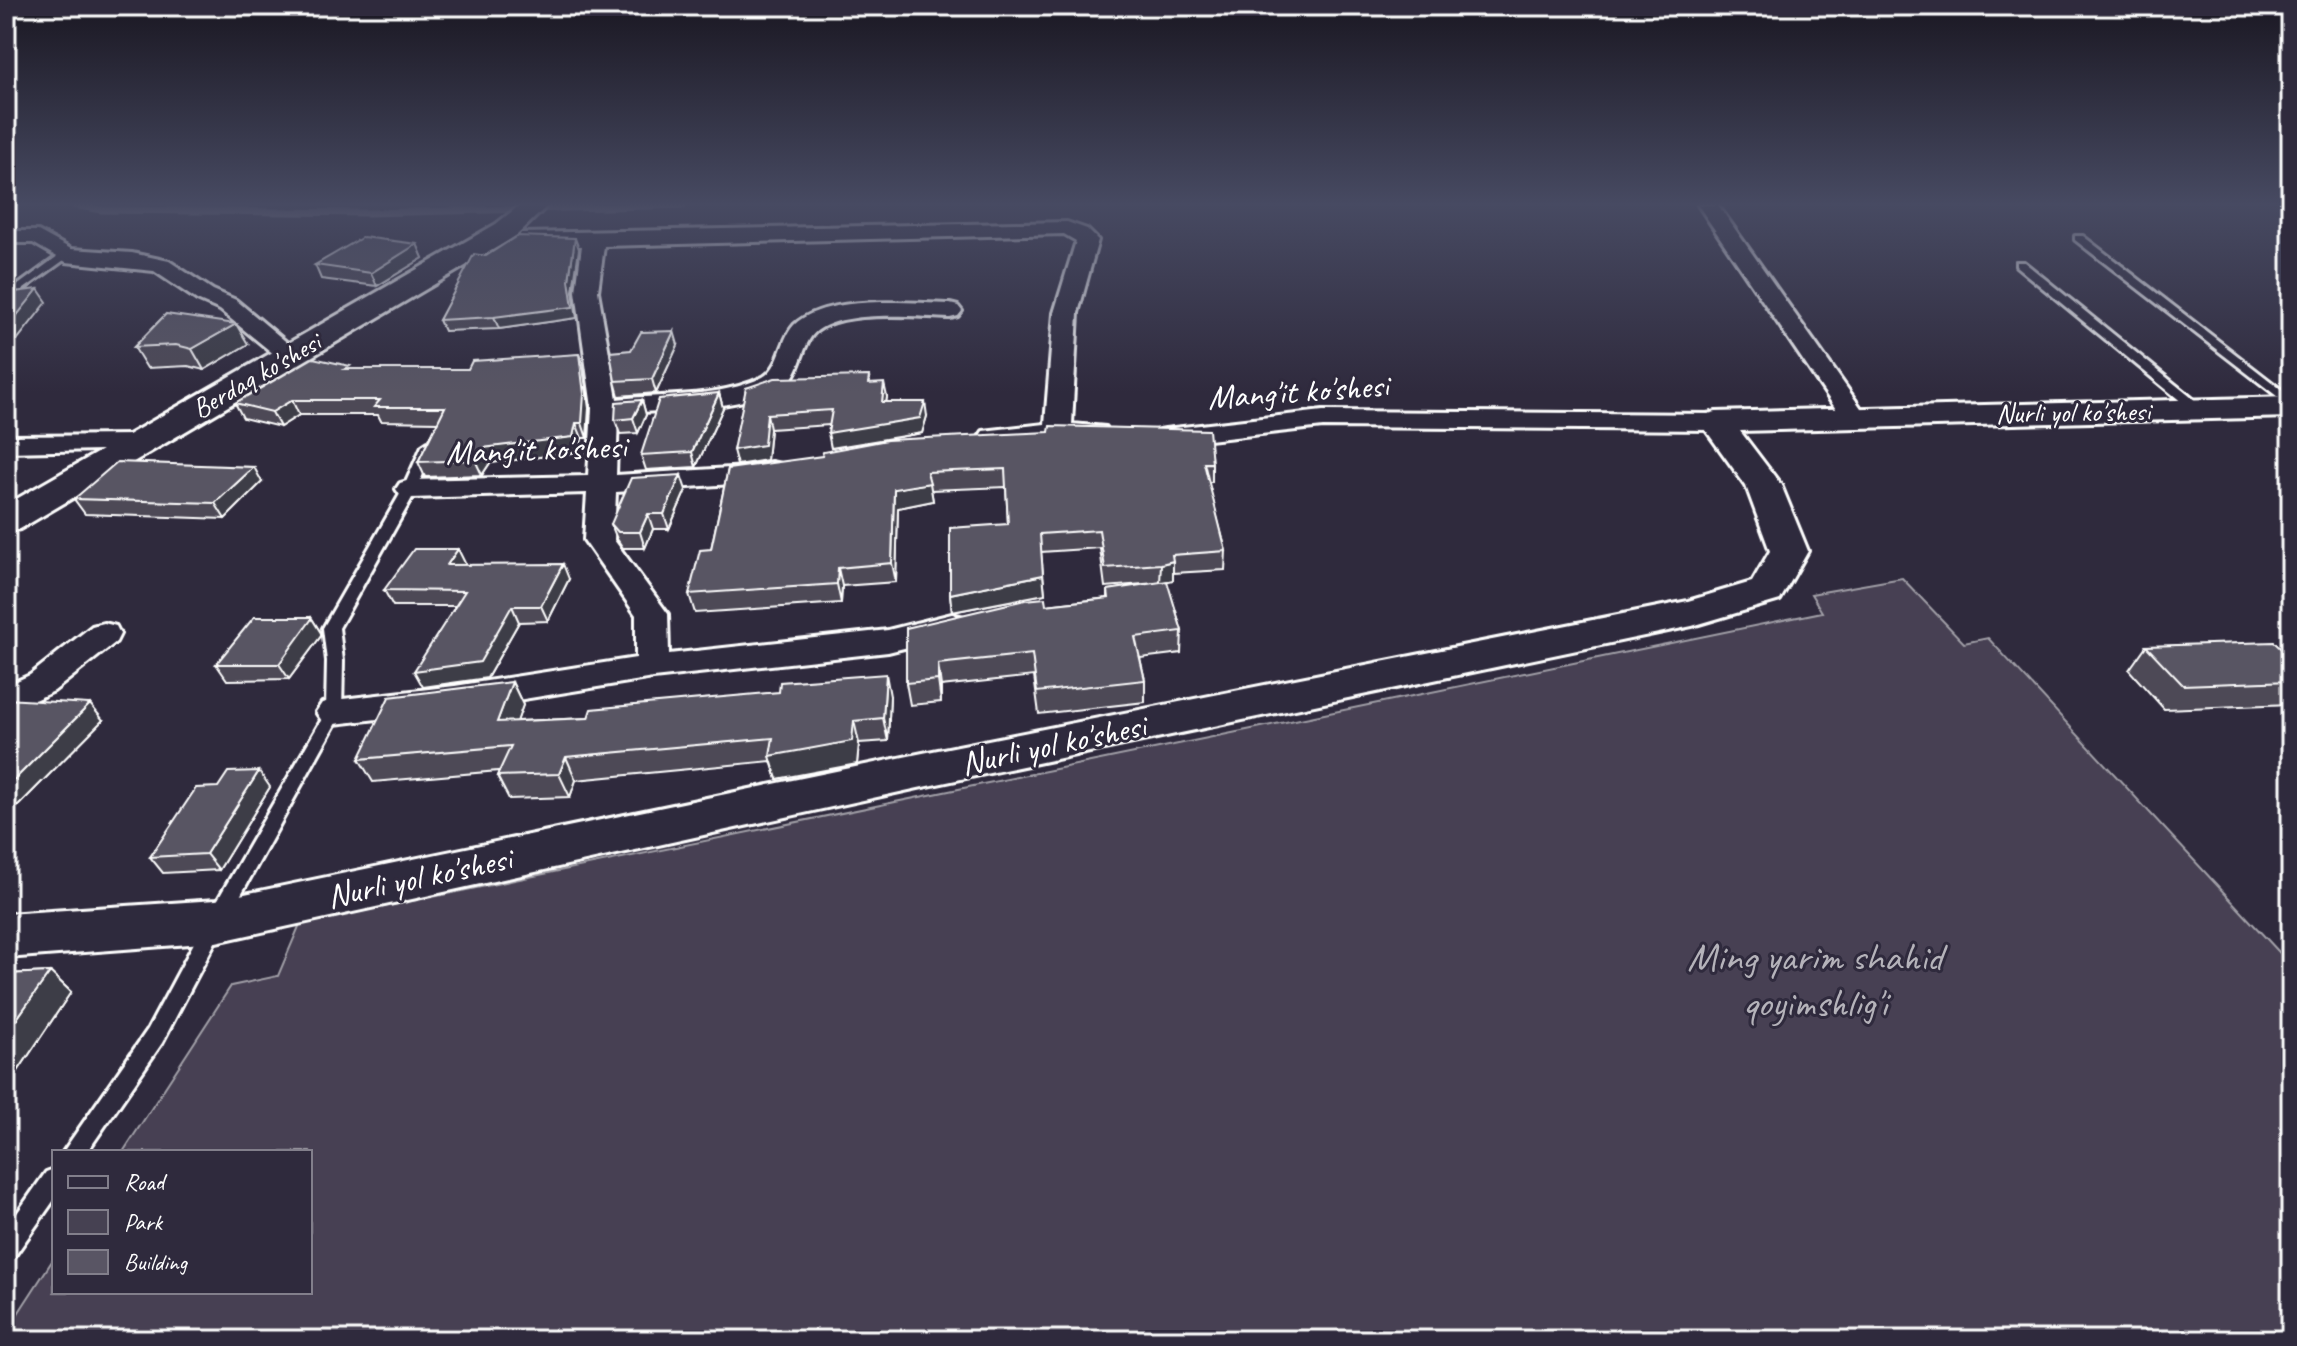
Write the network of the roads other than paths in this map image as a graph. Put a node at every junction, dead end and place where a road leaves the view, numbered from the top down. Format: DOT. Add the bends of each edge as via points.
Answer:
graph roads {
  1 [pos="49,268"];
  2 [pos="164,268"];
  3 [pos="441,268"];
  4 [pos="590,268"];
  5 [pos="1079,268"];
  6 [pos="1751,268"];
  7 [pos="2025,268"];
  8 [pos="2117,268"];
  9 [pos="6,299"];
  10 [pos="950,311"];
  11 [pos="290,355"];
  12 [pos="2291,405"];
  13 [pos="605,408"];
  14 [pos="2198,409"];
  15 [pos="1855,418"];
  16 [pos="1716,422"];
  17 [pos="437,427"];
  18 [pos="1058,431"];
  19 [pos="966,440"];
  20 [pos="140,443"];
  21 [pos="6,444"];
  22 [pos="790,466"];
  23 [pos="602,484"];
  24 [pos="410,489"];
  25 [pos="6,521"];
  26 [pos="985,618"];
  27 [pos="104,634"];
  28 [pos="653,667"];
  29 [pos="6,701"];
  30 [pos="334,712"];
  31 [pos="216,921"];
  32 [pos="6,936"];
  33 [pos="75,1150"];
  34 [pos="52,1183"];
  35 [pos="6,1249"];
  1 -- 9 [label="lane"];
  2 -- 11 [label="street" via="228,305"];
  3 -- 11 [label="main road, Berdaq ko'shesi"];
  4 -- 13 [label="street" via="587,291"];
  5 -- 18 [label="street" via="1066,313"];
  6 -- 15 [label="street"];
  7 -- 14 [label="lane"];
  8 -- 12 [label="lane"];
  10 -- 13 [label="street" via="827,316 802,330 781,377 769,384"];
  11 -- 20 [label="main road, Berdaq ko'shesi"];
  12 -- 14 [label="street, Nurli yol ko'shesi"];
  13 -- 23 [label="street"];
  14 -- 15 [label="street, Nurli yol ko'shesi"];
  15 -- 16 [label="street, Nurli yol ko'shesi"];
  16 -- 18 [label="street, Mang'it ko'shesi" via="1323,419 1165,437"];
  16 -- 31 [label="street, Nurli yol ko'shesi" via="1763,485 1789,551 1766,591 1692,613"];
  17 -- 24 [label="lane"];
  18 -- 19 [label="street, Mang'it ko'shesi"];
  20 -- 21 [label="street"];
  20 -- 25 [label="main road, Berdaq ko'shesi"];
  22 -- 23 [label="street, Mang'it ko'shesi" via="747,475"];
  23 -- 24 [label="street, Mang'it ko'shesi"];
  23 -- 28 [label="street" via="599,540 652,614"];
  24 -- 30 [label="lane" via="331,628"];
  26 -- 28 [label="street" via="888,641"];
  27 -- 29 [label="street" via="42,683"];
  28 -- 30 [label="street"];
  30 -- 31 [label="lane"];
  31 -- 32 [label="street, Nurli yol ko'shesi"];
  31 -- 33 [label="lane" via="155,1036"];
  34 -- 35 [label="lane"];
}
